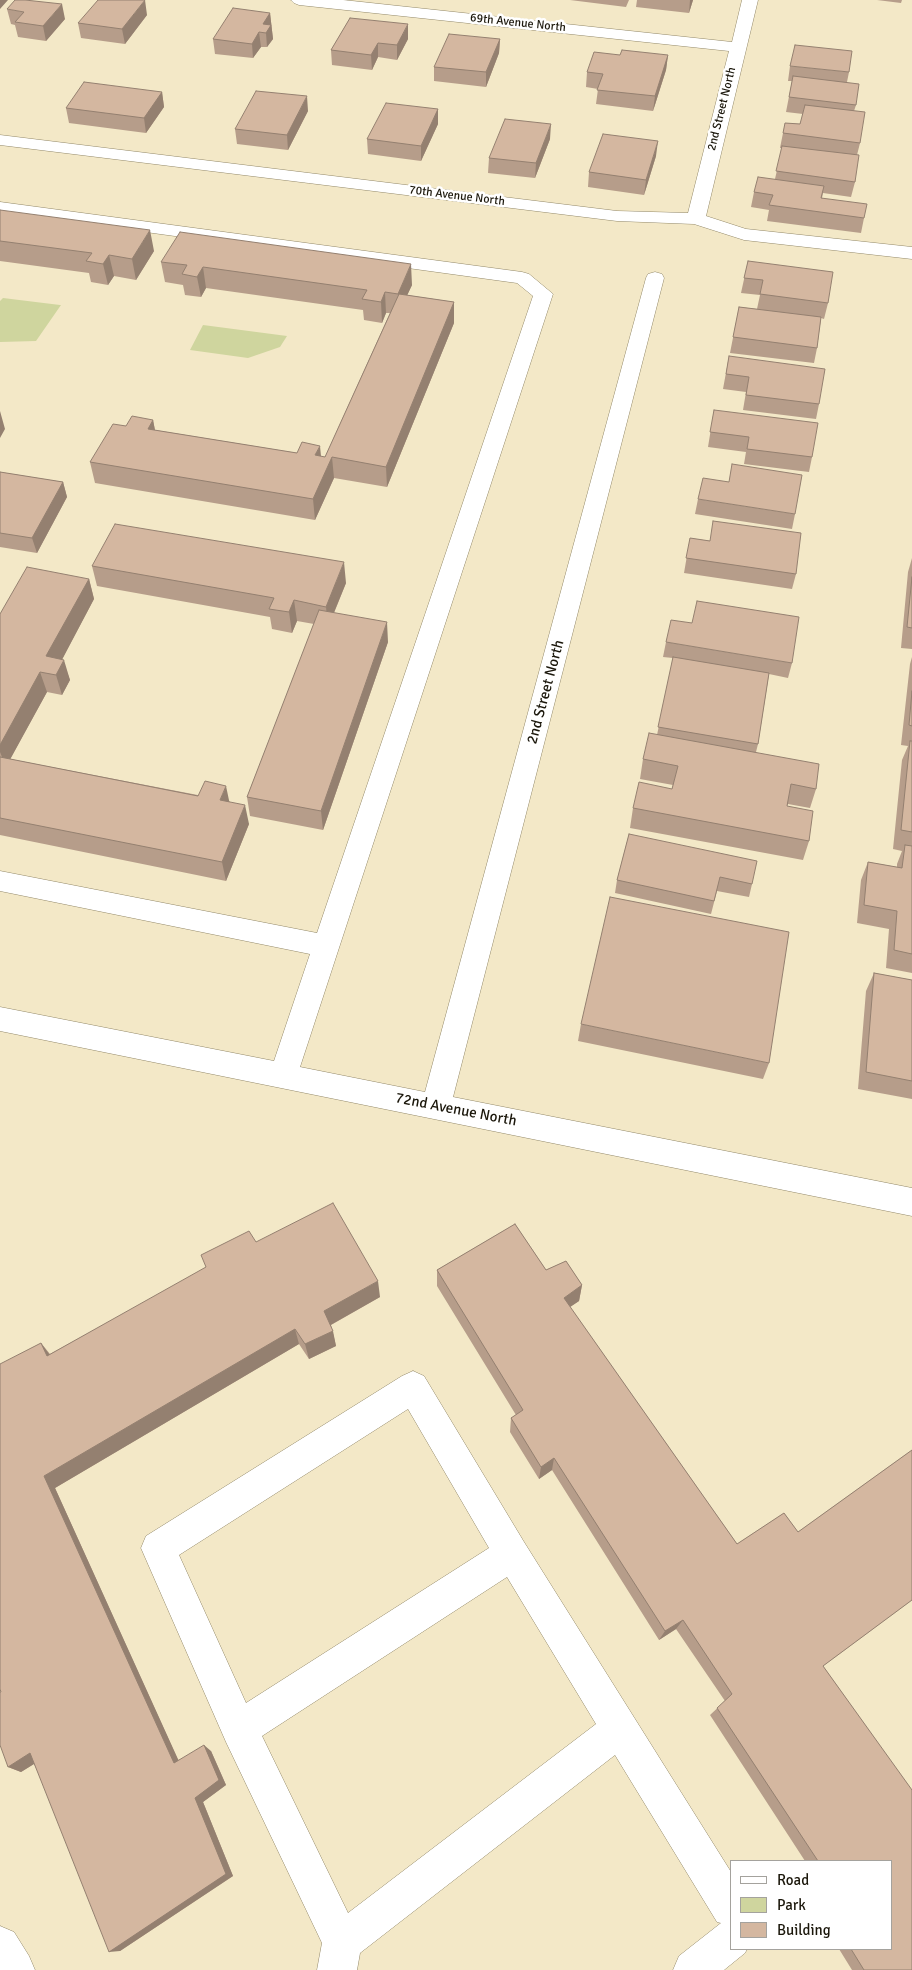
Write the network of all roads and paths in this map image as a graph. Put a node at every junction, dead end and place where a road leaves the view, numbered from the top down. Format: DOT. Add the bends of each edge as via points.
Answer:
graph roads {
  1 [pos="299,0"];
  2 [pos="750,0"];
  3 [pos="737,47"];
  4 [pos="0,140"];
  5 [pos="0,207"];
  6 [pos="696,219"];
  7 [pos="912,253"];
  8 [pos="655,278"];
  9 [pos="0,881"];
  10 [pos="326,946"];
  11 [pos="0,1019"];
  12 [pos="283,1076"];
  13 [pos="436,1106"];
  14 [pos="912,1202"];
  15 [pos="512,1554"];
  16 [pos="621,1728"];
  17 [pos="238,1730"];
  18 [pos="730,1906"];
  19 [pos="730,1940"];
  20 [pos="0,1946"];
  21 [pos="339,1956"];
  22 [pos="15,1970"];
  23 [pos="693,1970"];
  1 -- 3 [label="street, 69th Avenue North"];
  2 -- 3 [label="street, 2nd Street North"];
  3 -- 6 [label="street, 2nd Street North"];
  4 -- 6 [label="street, 70th Avenue North" via="617,216"];
  5 -- 10 [label="street" via="522,278 543,294"];
  6 -- 7 [label="street, 70th Avenue North" via="744,234"];
  8 -- 13 [label="street, 2nd Street North"];
  9 -- 10 [label="street"];
  10 -- 12 [label="street"];
  11 -- 12 [label="street, 72nd Avenue North"];
  12 -- 13 [label="street, 72nd Avenue North"];
  13 -- 14 [label="street, 72nd Avenue North"];
  15 -- 16 [label="street"];
  15 -- 17 [label="street"];
  15 -- 17 [label="street" via="413,1387 158,1548"];
  16 -- 18 [label="street"];
  16 -- 21 [label="street"];
  17 -- 21 [label="street"];
  19 -- 23 [label="street"];
  20 -- 22 [label="street"];
}
